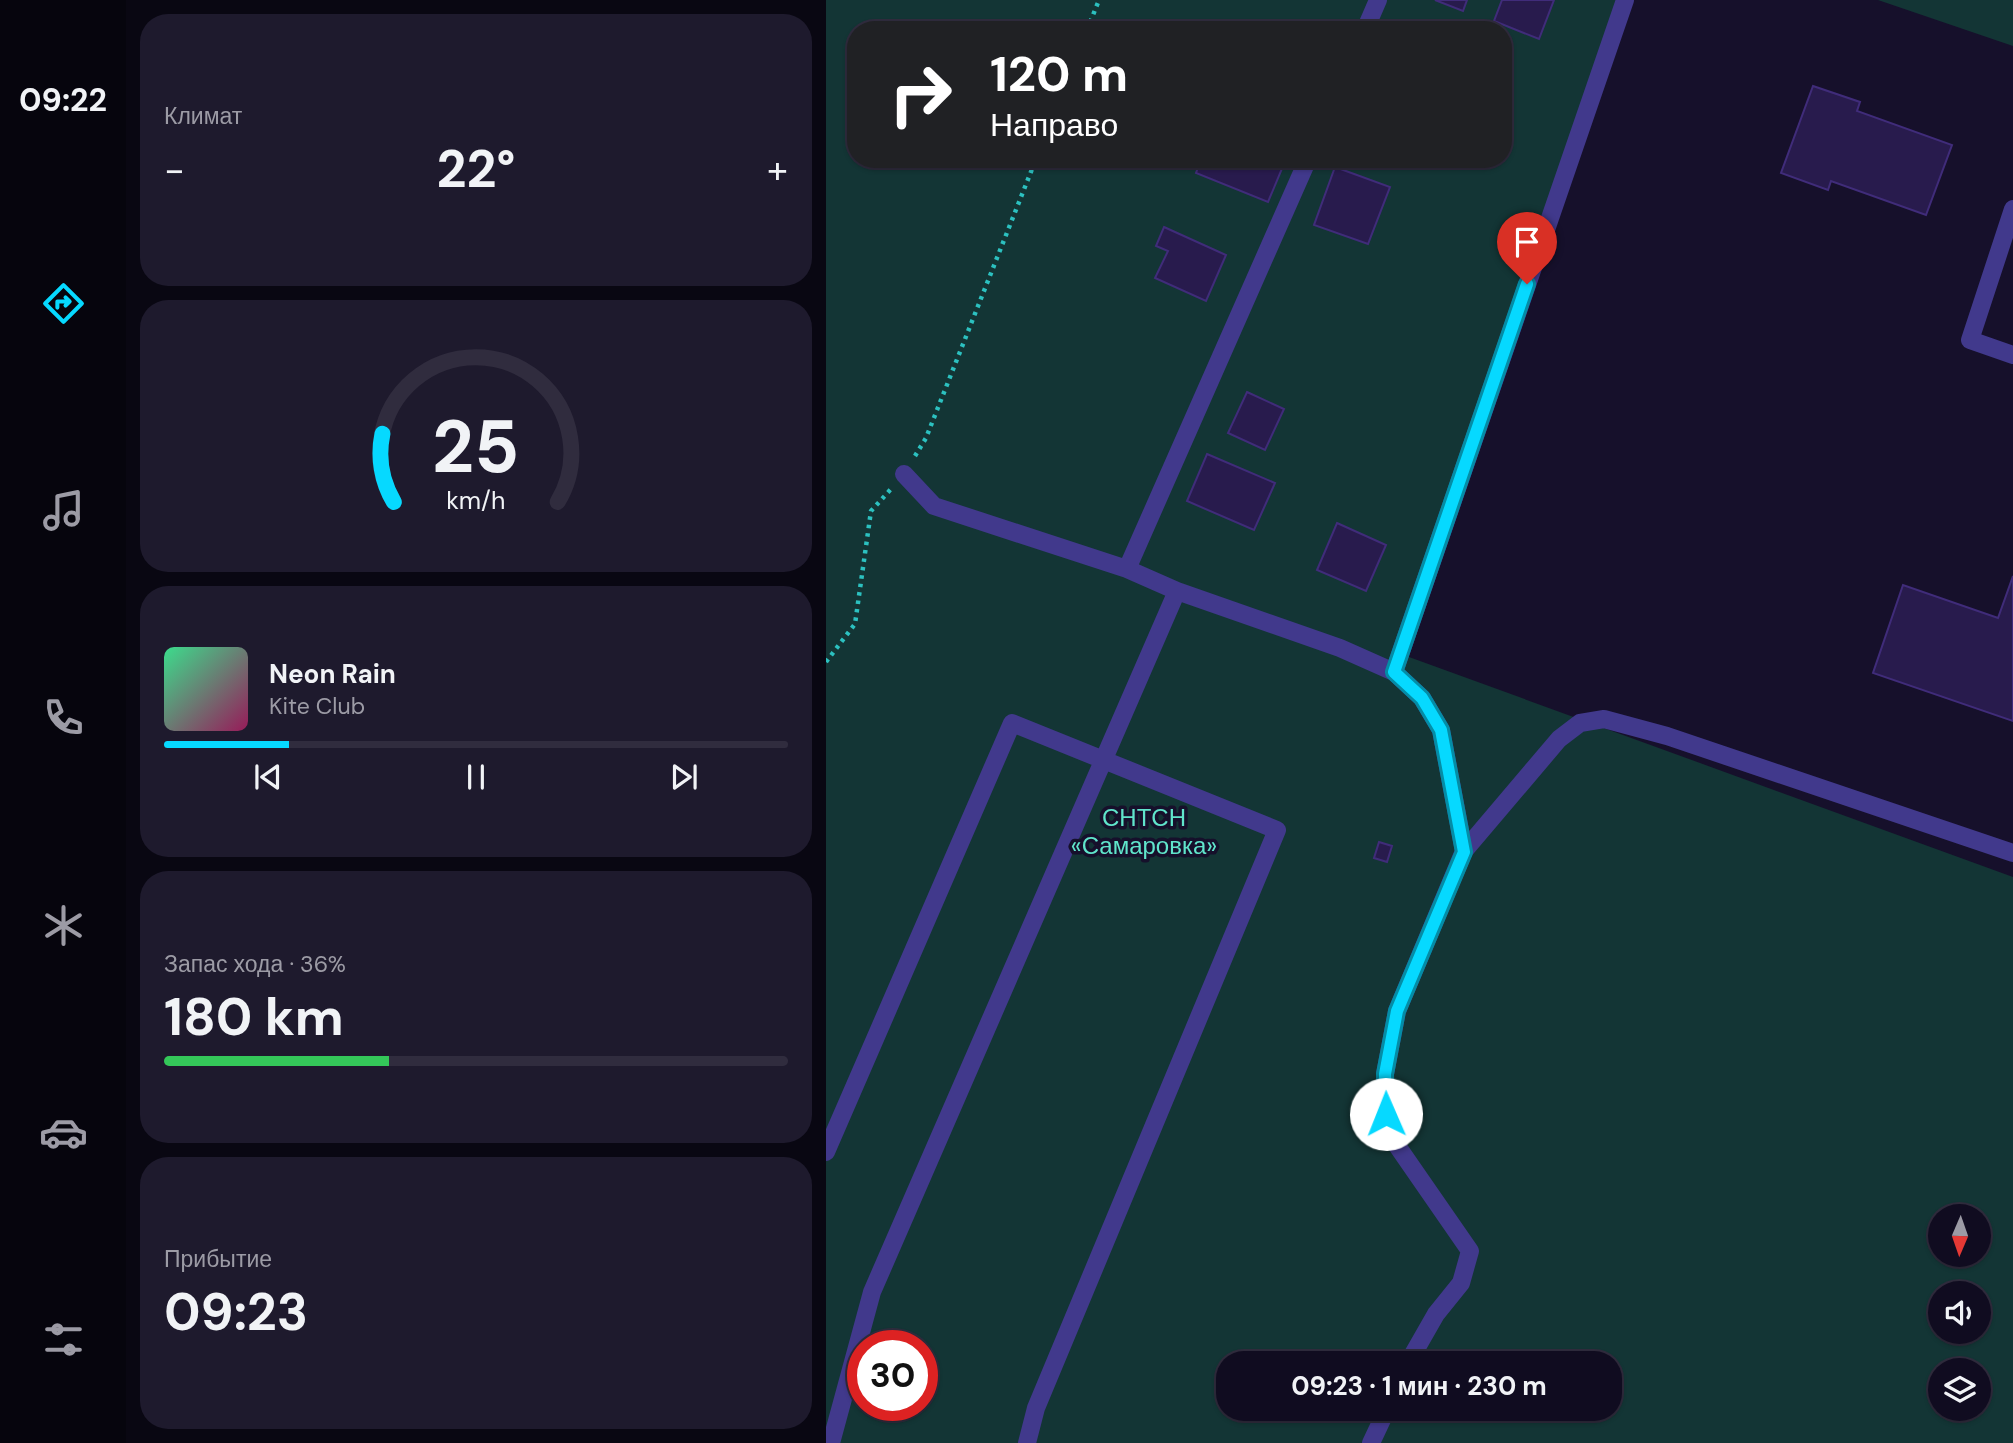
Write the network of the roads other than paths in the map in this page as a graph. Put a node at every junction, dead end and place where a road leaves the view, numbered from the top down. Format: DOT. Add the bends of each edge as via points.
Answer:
graph roads {
  1 [pos="1378,0"];
  2 [pos="1625,0"];
  3 [pos="1369,21"];
  4 [pos="1304,168"];
  5 [pos="2013,209"];
  6 [pos="2013,355"];
  7 [pos="904,474"];
  8 [pos="1127,569"];
  9 [pos="1177,591"];
  10 [pos="1394,672"];
  11 [pos="1104,760"];
  12 [pos="1464,852"];
  13 [pos="2013,853"];
  14 [pos="826,1152"];
  15 [pos="1415,1351"];
  16 [pos="1381,1421"];
  17 [pos="831,1443"];
  18 [pos="1027,1443"];
  19 [pos="1371,1443"];
  1 -- 3 [label="street"];
  2 -- 10 [label="street"];
  4 -- 8 [label="street"];
  5 -- 6 [label="street" via="1970,340"];
  7 -- 8 [label="street" via="934,506"];
  8 -- 9 [label="street"];
  9 -- 10 [label="street" via="1340,648"];
  9 -- 11 [label="street"];
  10 -- 12 [label="street" via="1422,698 1441,730"];
  11 -- 14 [label="street" via="1012,723"];
  11 -- 17 [label="street" via="872,1292"];
  11 -- 18 [label="street" via="1278,830 1037,1408"];
  12 -- 13 [label="street" via="1559,739 1580,723 1604,719"];
  12 -- 15 [label="street" via="1397,1011 1385,1074 1386,1114 1398,1147 1470,1251 1461,1283"];
  16 -- 19 [label="street"];
}
